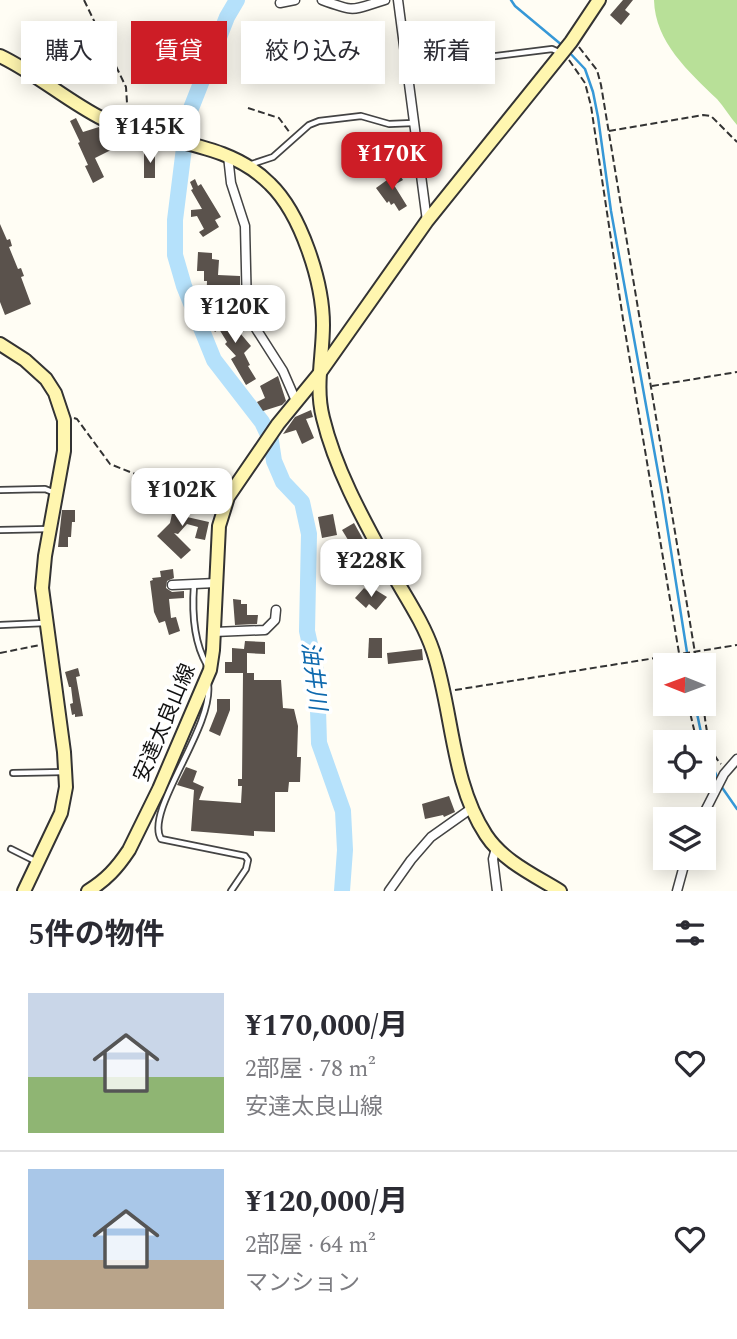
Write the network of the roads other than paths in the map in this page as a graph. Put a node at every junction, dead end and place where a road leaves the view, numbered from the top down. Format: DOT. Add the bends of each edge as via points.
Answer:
graph roads {
  1 [pos="295,0"];
  2 [pos="322,0"];
  3 [pos="385,0"];
  4 [pos="398,0"];
  5 [pos="599,0"];
  6 [pos="280,4"];
  7 [pos="401,21"];
  8 [pos="567,47"];
  9 [pos="0,56"];
  10 [pos="495,56"];
  11 [pos="409,84"];
  12 [pos="414,123"];
  13 [pos="228,156"];
  14 [pos="248,165"];
  15 [pos="427,221"];
  16 [pos="0,344"];
  17 [pos="319,373"];
  18 [pos="296,401"];
  19 [pos="0,490"];
  20 [pos="55,493"];
  21 [pos="50,529"];
  22 [pos="0,530"];
  23 [pos="216,583"];
  24 [pos="194,584"];
  25 [pos="172,585"];
  26 [pos="276,610"];
  27 [pos="46,623"];
  28 [pos="0,625"];
  29 [pos="214,632"];
  30 [pos="209,676"];
  31 [pos="737,759"];
  32 [pos="65,772"];
  33 [pos="13,773"];
  34 [pos="707,807"];
  35 [pos="472,808"];
  36 [pos="496,848"];
  37 [pos="11,849"];
  38 [pos="38,862"];
  39 [pos="683,870"];
  40 [pos="24,891"];
  41 [pos="88,891"];
  42 [pos="231,891"];
  43 [pos="389,891"];
  44 [pos="497,891"];
  45 [pos="560,891"];
  46 [pos="677,891"];
  1 -- 6 [label="street"];
  2 -- 3 [label="street" via="359,10"];
  4 -- 7 [label="street"];
  5 -- 8 [label="street, 安達太良山線"];
  8 -- 10 [label="lane"];
  8 -- 15 [label="street, 安達太良山線"];
  9 -- 13 [label="street" via="83,108 128,129"];
  11 -- 12 [label="street"];
  12 -- 14 [label="lane" via="389,124 361,116 319,121 273,157"];
  12 -- 15 [label="street"];
  13 -- 14 [label="street"];
  13 -- 18 [label="street" via="245,226 247,310"];
  14 -- 17 [label="street" via="283,199 315,271 323,323"];
  15 -- 17 [label="street, 安達太良山線"];
  16 -- 20 [label="street" via="46,379 63,414 64,451"];
  17 -- 18 [label="street, 安達太良山線"];
  17 -- 35 [label="street" via="323,417 335,457 433,649"];
  18 -- 23 [label="street, 安達太良山線" via="228,496 220,518"];
  19 -- 20 [label="lane"];
  20 -- 21 [label="street"];
  21 -- 22 [label="lane"];
  21 -- 27 [label="street" via="42,588"];
  23 -- 24 [label="street"];
  23 -- 29 [label="street, 安達太良山線"];
  24 -- 25 [label="street"];
  24 -- 30 [label="lane" via="195,630"];
  26 -- 29 [label="street" via="275,620 264,630"];
  27 -- 28 [label="lane"];
  27 -- 32 [label="street"];
  29 -- 30 [label="street, 安達太良山線"];
  30 -- 41 [label="street, 安達太良山線" via="129,850 103,882"];
  30 -- 42 [label="lane" via="203,720 161,811 158,832 161,839 245,856 248,863"];
  31 -- 34 [label="street"];
  32 -- 33 [label="lane"];
  32 -- 38 [label="street" via="61,813"];
  35 -- 36 [label="street"];
  35 -- 43 [label="street" via="431,837"];
  36 -- 44 [label="street"];
  36 -- 45 [label="street"];
  37 -- 38 [label="lane"];
  38 -- 40 [label="street"];
  39 -- 46 [label="street"];
}
